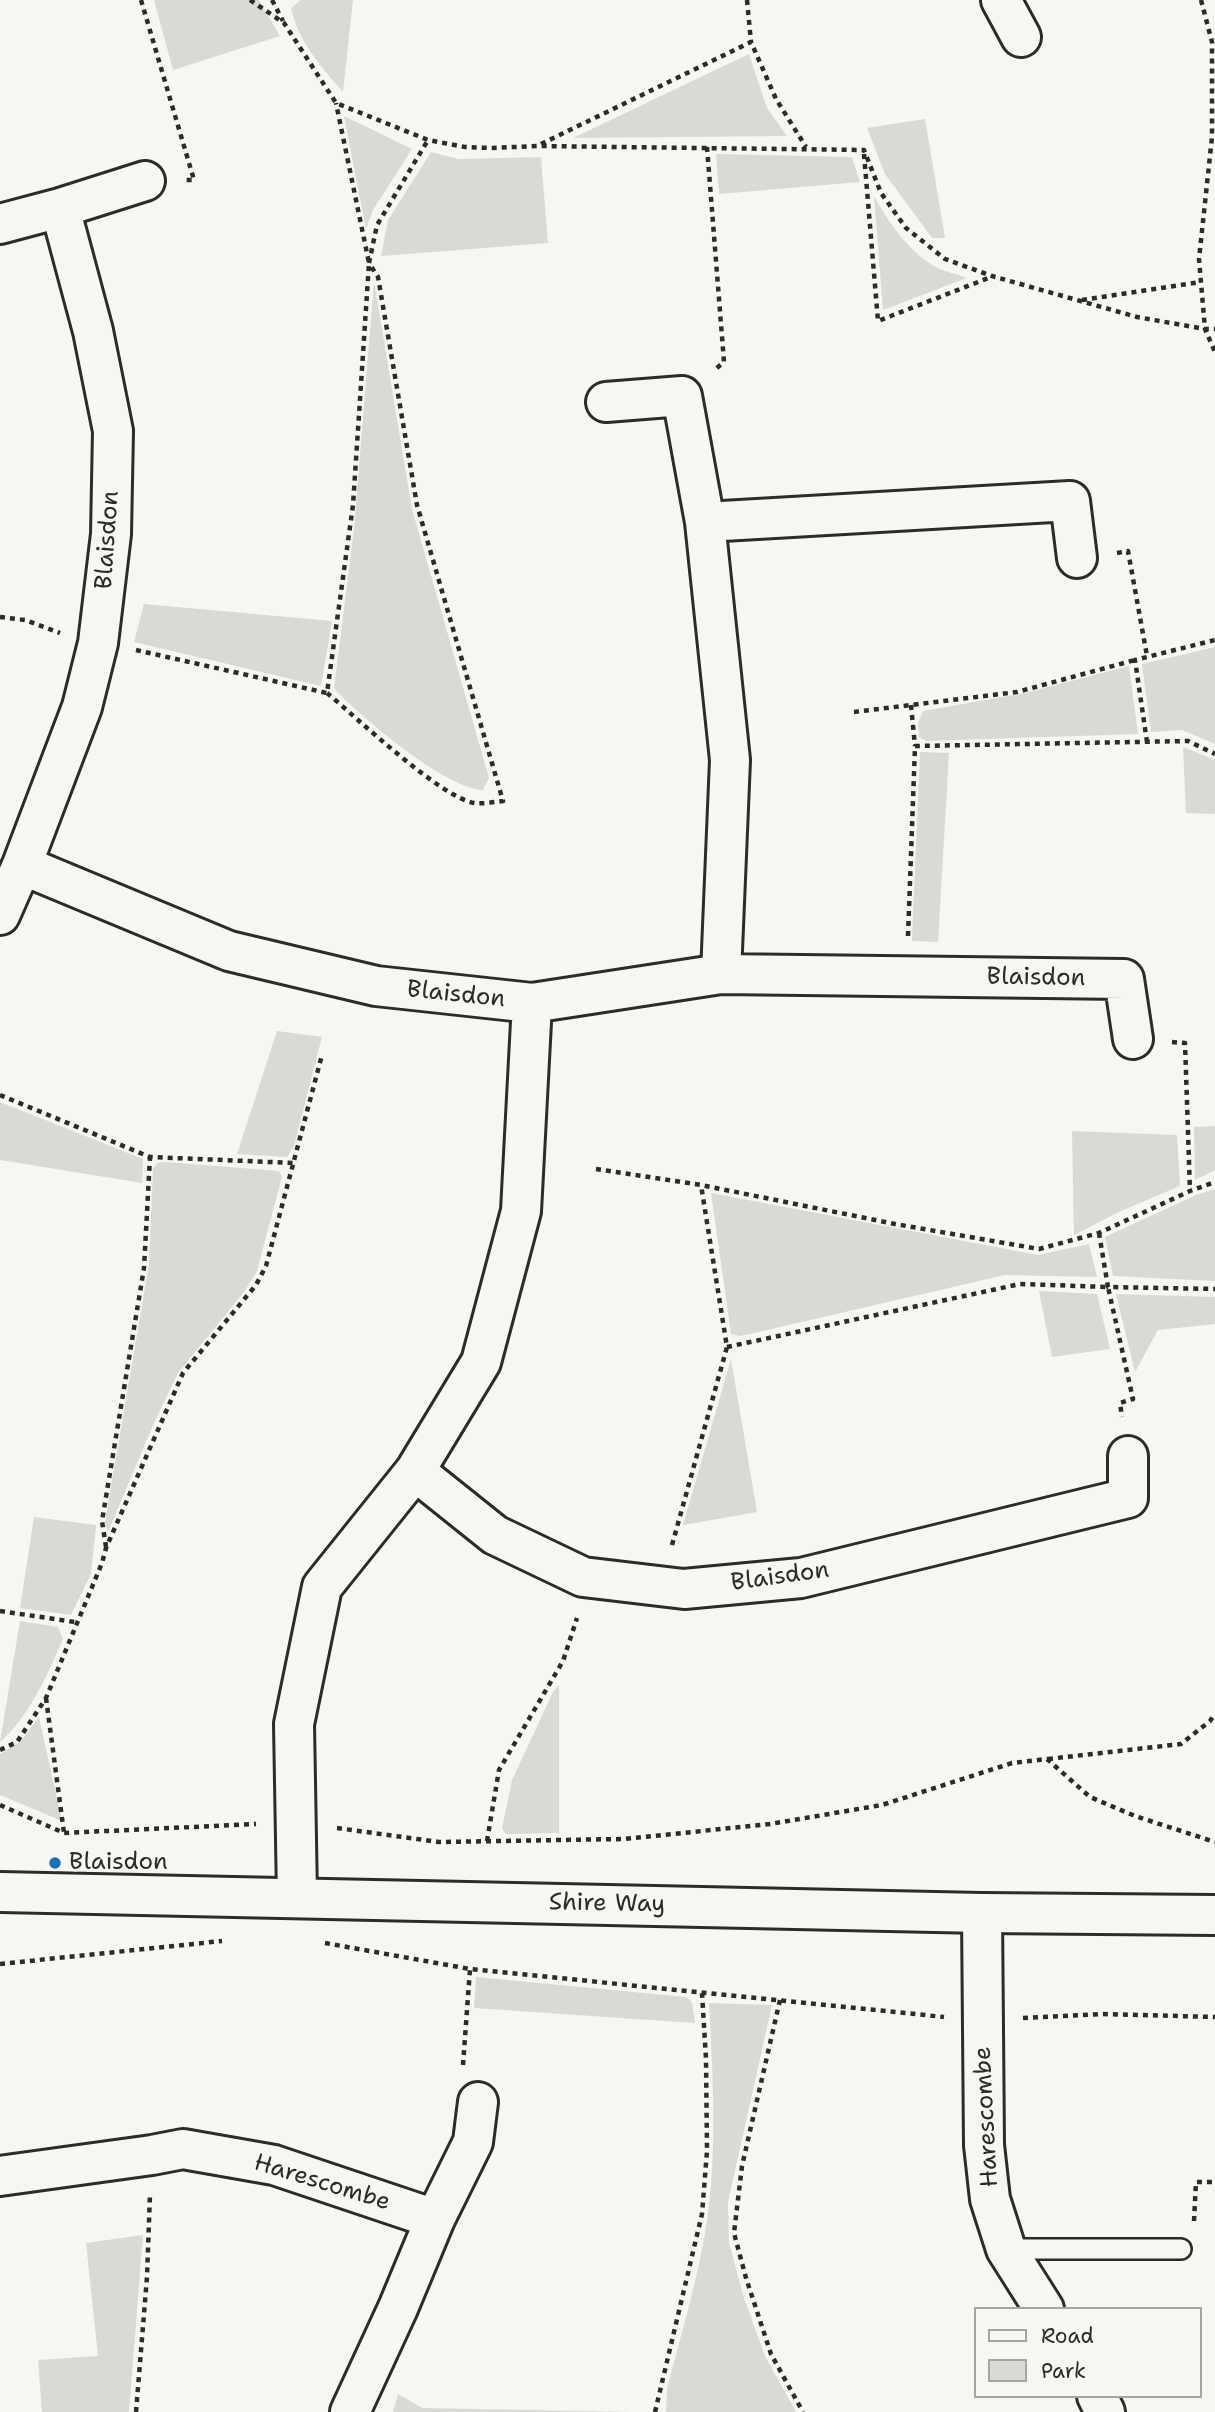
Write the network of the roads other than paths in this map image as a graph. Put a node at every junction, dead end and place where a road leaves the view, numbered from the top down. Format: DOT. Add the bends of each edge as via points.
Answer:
graph roads {
  1 [pos="1001,0"];
  2 [pos="1021,37"];
  3 [pos="145,181"];
  4 [pos="60,208"];
  5 [pos="0,224"];
  6 [pos="606,402"];
  7 [pos="705,522"];
  8 [pos="1077,558"];
  9 [pos="22,865"];
  10 [pos="0,915"];
  11 [pos="721,974"];
  12 [pos="533,1003"];
  13 [pos="1133,1038"];
  14 [pos="1128,1456"];
  15 [pos="415,1471"];
  16 [pos="0,1892"];
  17 [pos="297,1897"];
  18 [pos="982,1913"];
  19 [pos="1204,1914"];
  20 [pos="478,2102"];
  21 [pos="0,2176"];
  22 [pos="435,2219"];
  23 [pos="1006,2249"];
  24 [pos="1181,2249"];
  25 [pos="1043,2307"];
  26 [pos="351,2412"];
  1 -- 2 [label="street"];
  3 -- 4 [label="street"];
  4 -- 5 [label="street"];
  4 -- 9 [label="street, Blaisdon" via="93,331 113,431 111,534 98,643 82,707"];
  6 -- 7 [label="street" via="682,396"];
  7 -- 8 [label="street" via="1070,501"];
  7 -- 11 [label="street" via="730,760"];
  9 -- 10 [label="street, Blaisdon"];
  9 -- 12 [label="street, Blaisdon" via="229,951 376,986"];
  11 -- 12 [label="street, Blaisdon"];
  11 -- 13 [label="street, Blaisdon" via="1124,979"];
  12 -- 15 [label="street, Blaisdon" via="522,1211 481,1362"];
  14 -- 15 [label="street, Blaisdon" via="1128,1498 802,1578 684,1589 583,1577 495,1535"];
  15 -- 17 [label="street, Blaisdon" via="322,1587 294,1724"];
  16 -- 17 [label="street, Shire Way"];
  17 -- 18 [label="street, Shire Way"];
  18 -- 19 [label="street, Shire Way"];
  18 -- 23 [label="street, Harescombe" via="984,2145 990,2199"];
  20 -- 22 [label="street" via="473,2142"];
  21 -- 22 [label="street, Harescombe" via="183,2148 274,2165"];
  22 -- 26 [label="street"];
  23 -- 24 [label="lane"];
  23 -- 25 [label="street, Harescombe"];
}
